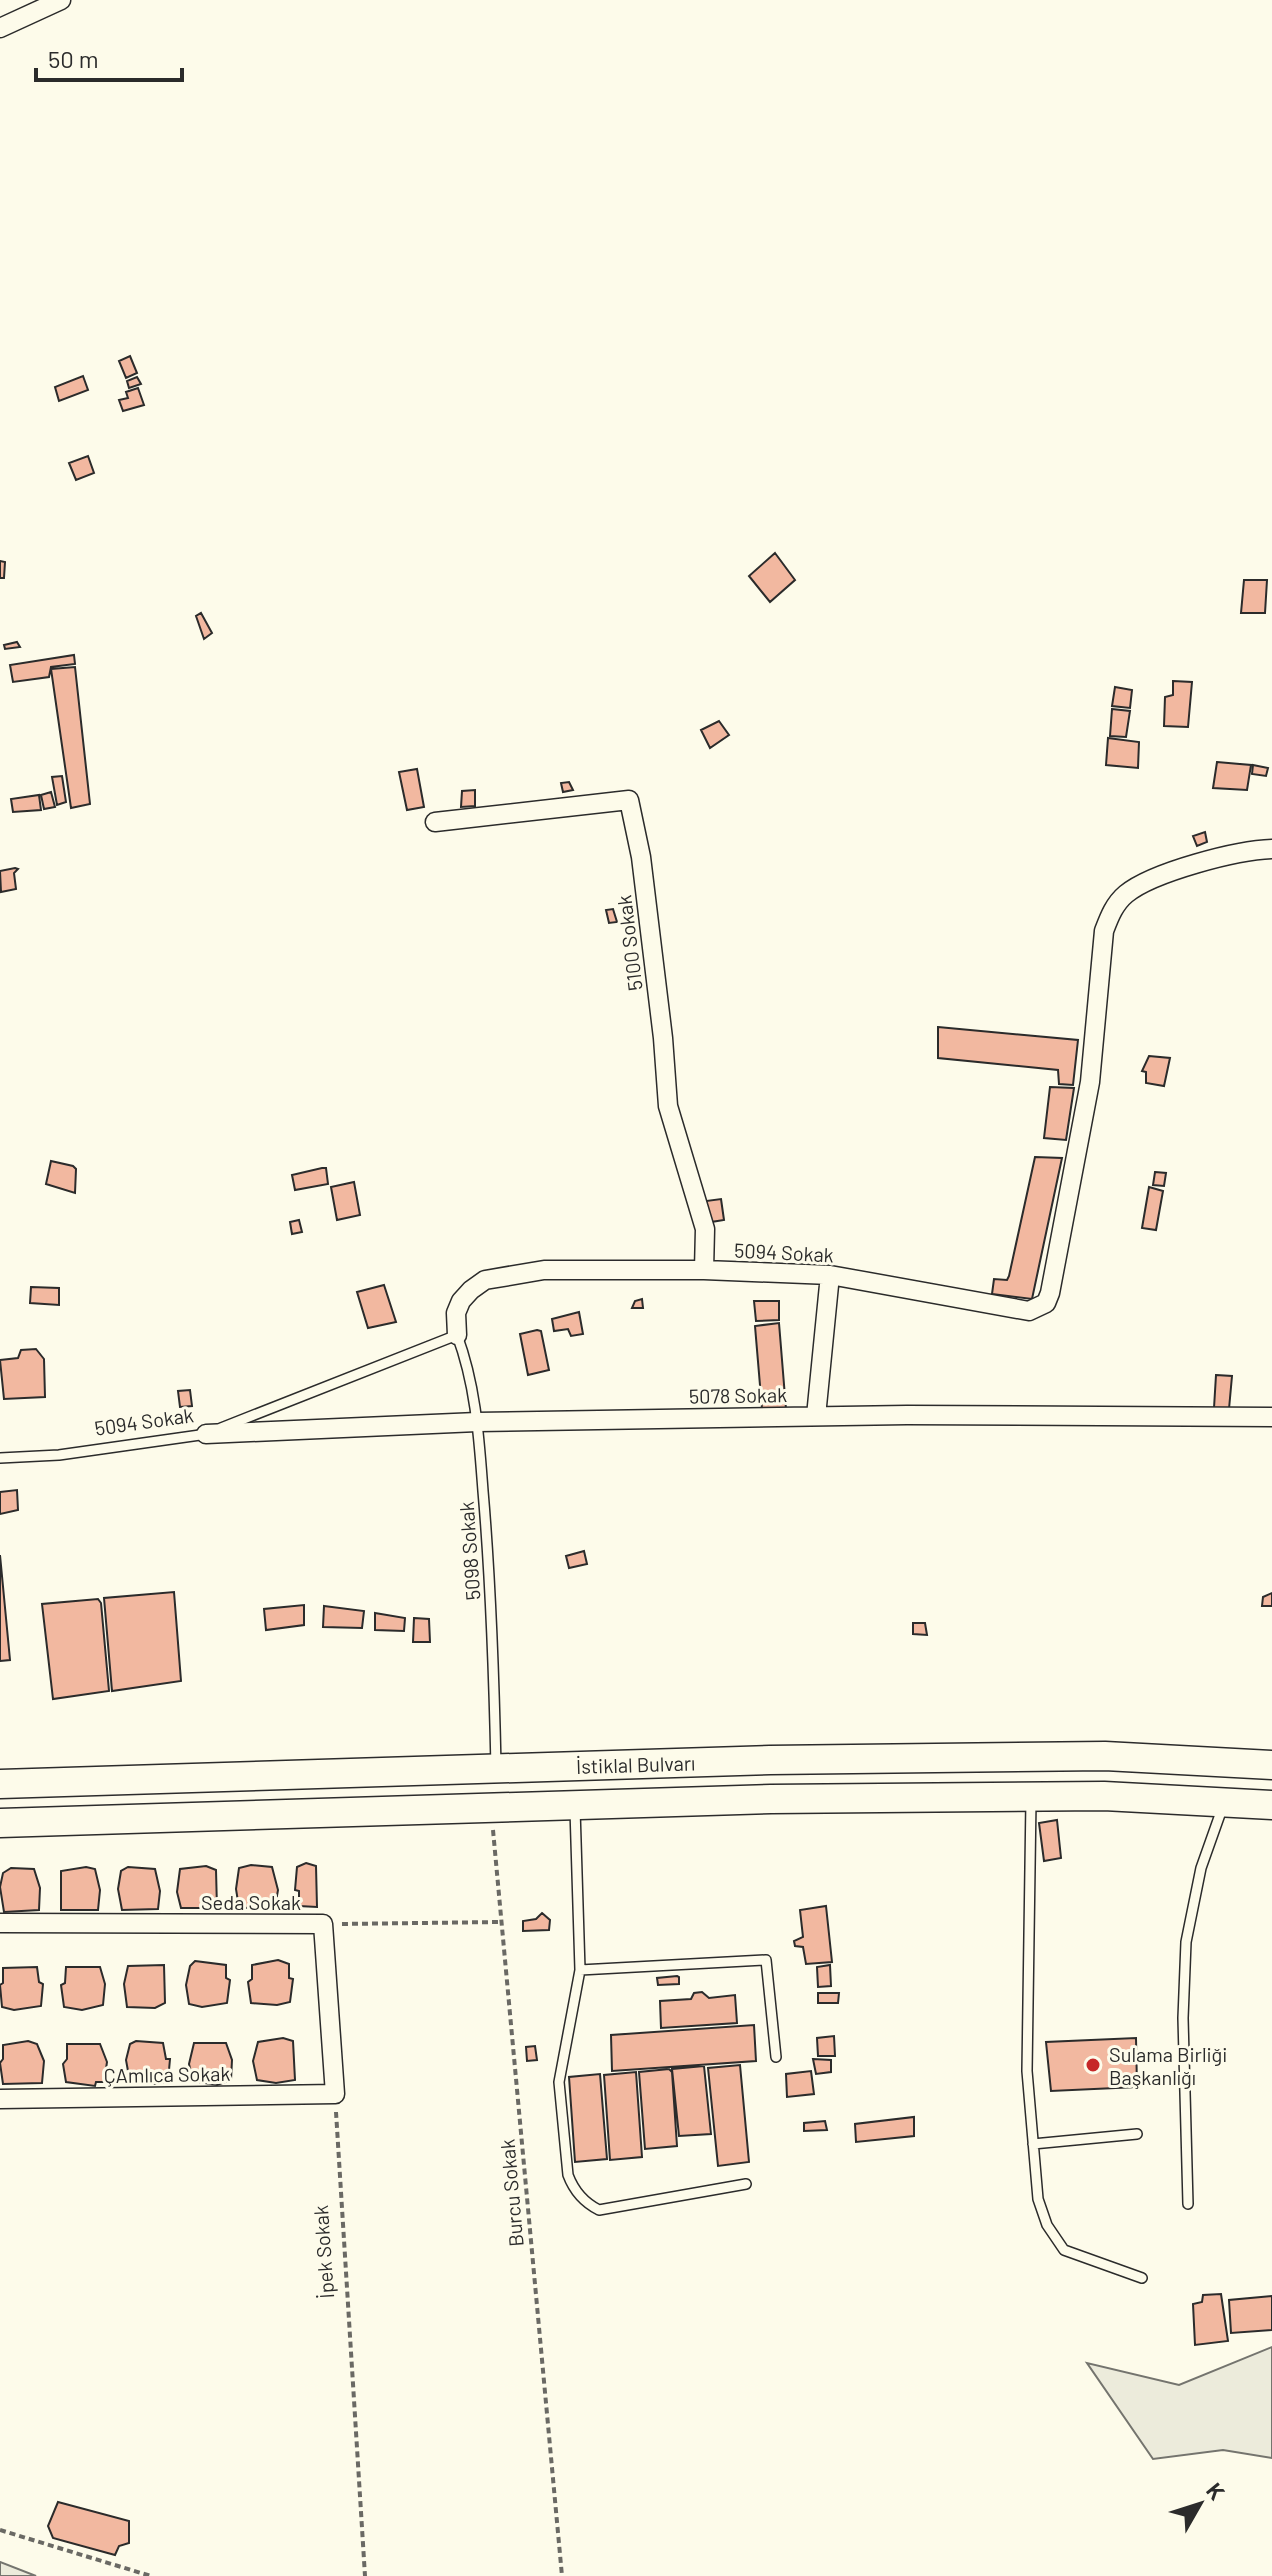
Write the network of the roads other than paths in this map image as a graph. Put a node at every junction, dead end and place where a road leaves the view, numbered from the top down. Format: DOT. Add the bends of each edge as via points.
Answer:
graph roads {
  1 [pos="61,0"];
  2 [pos="0,28"];
  3 [pos="435,822"];
  4 [pos="1272,849"];
  5 [pos="704,1270"];
  6 [pos="830,1275"];
  7 [pos="457,1335"];
  8 [pos="816,1416"];
  9 [pos="1272,1417"];
  10 [pos="477,1422"];
  11 [pos="206,1434"];
  12 [pos="0,1458"];
  13 [pos="1272,1765"];
  14 [pos="496,1768"];
  15 [pos="0,1784"];
  16 [pos="1031,1797"];
  17 [pos="1224,1802"];
  18 [pos="575,1805"];
  19 [pos="1272,1805"];
  20 [pos="0,1823"];
  21 [pos="0,1923"];
  22 [pos="580,1970"];
  23 [pos="776,2057"];
  24 [pos="335,2094"];
  25 [pos="0,2099"];
  26 [pos="1137,2134"];
  27 [pos="1033,2144"];
  28 [pos="746,2184"];
  29 [pos="1188,2204"];
  30 [pos="1142,2278"];
  1 -- 2 [label="street"];
  3 -- 5 [label="street, 5100 Sokak" via="629,800 641,857 668,1106 705,1229"];
  4 -- 6 [label="street, 5094 Sokak" via="1208,860 1142,885 1127,893 1110,916 1104,931 1090,1082 1046,1303 1029,1311"];
  5 -- 6 [label="street, 5094 Sokak"];
  5 -- 7 [label="street, 5094 Sokak" via="544,1270 485,1280 461,1301"];
  6 -- 8 [label="street"];
  7 -- 10 [label="lane, 5098 Sokak" via="470,1369"];
  7 -- 11 [label="lane, 5094 Sokak"];
  8 -- 9 [label="street, 5078 Sokak"];
  8 -- 10 [label="street, 5078 Sokak"];
  10 -- 11 [label="street, 5078 Sokak"];
  10 -- 14 [label="lane, 5098 Sokak" via="489,1555"];
  11 -- 12 [label="lane, 5094 Sokak"];
  13 -- 14 [label="main road, İstiklal Bulvarı" via="1105,1756"];
  14 -- 15 [label="main road, İstiklal Bulvarı"];
  16 -- 17 [label="main road, İstiklal Bulvarı"];
  16 -- 18 [label="main road, İstiklal Bulvarı"];
  16 -- 27 [label="lane" via="1027,2071"];
  17 -- 19 [label="main road, İstiklal Bulvarı"];
  17 -- 29 [label="lane" via="1201,1868 1186,1942"];
  18 -- 20 [label="main road, İstiklal Bulvarı"];
  18 -- 22 [label="lane"];
  21 -- 24 [label="street, Seda Sokak" via="323,1924"];
  22 -- 23 [label="lane" via="766,1960"];
  22 -- 28 [label="lane" via="559,2082 568,2175 577,2192 599,2210"];
  24 -- 25 [label="street, ÇAmlıca Sokak"];
  26 -- 27 [label="lane"];
  27 -- 30 [label="lane" via="1038,2199 1064,2250"];
}
